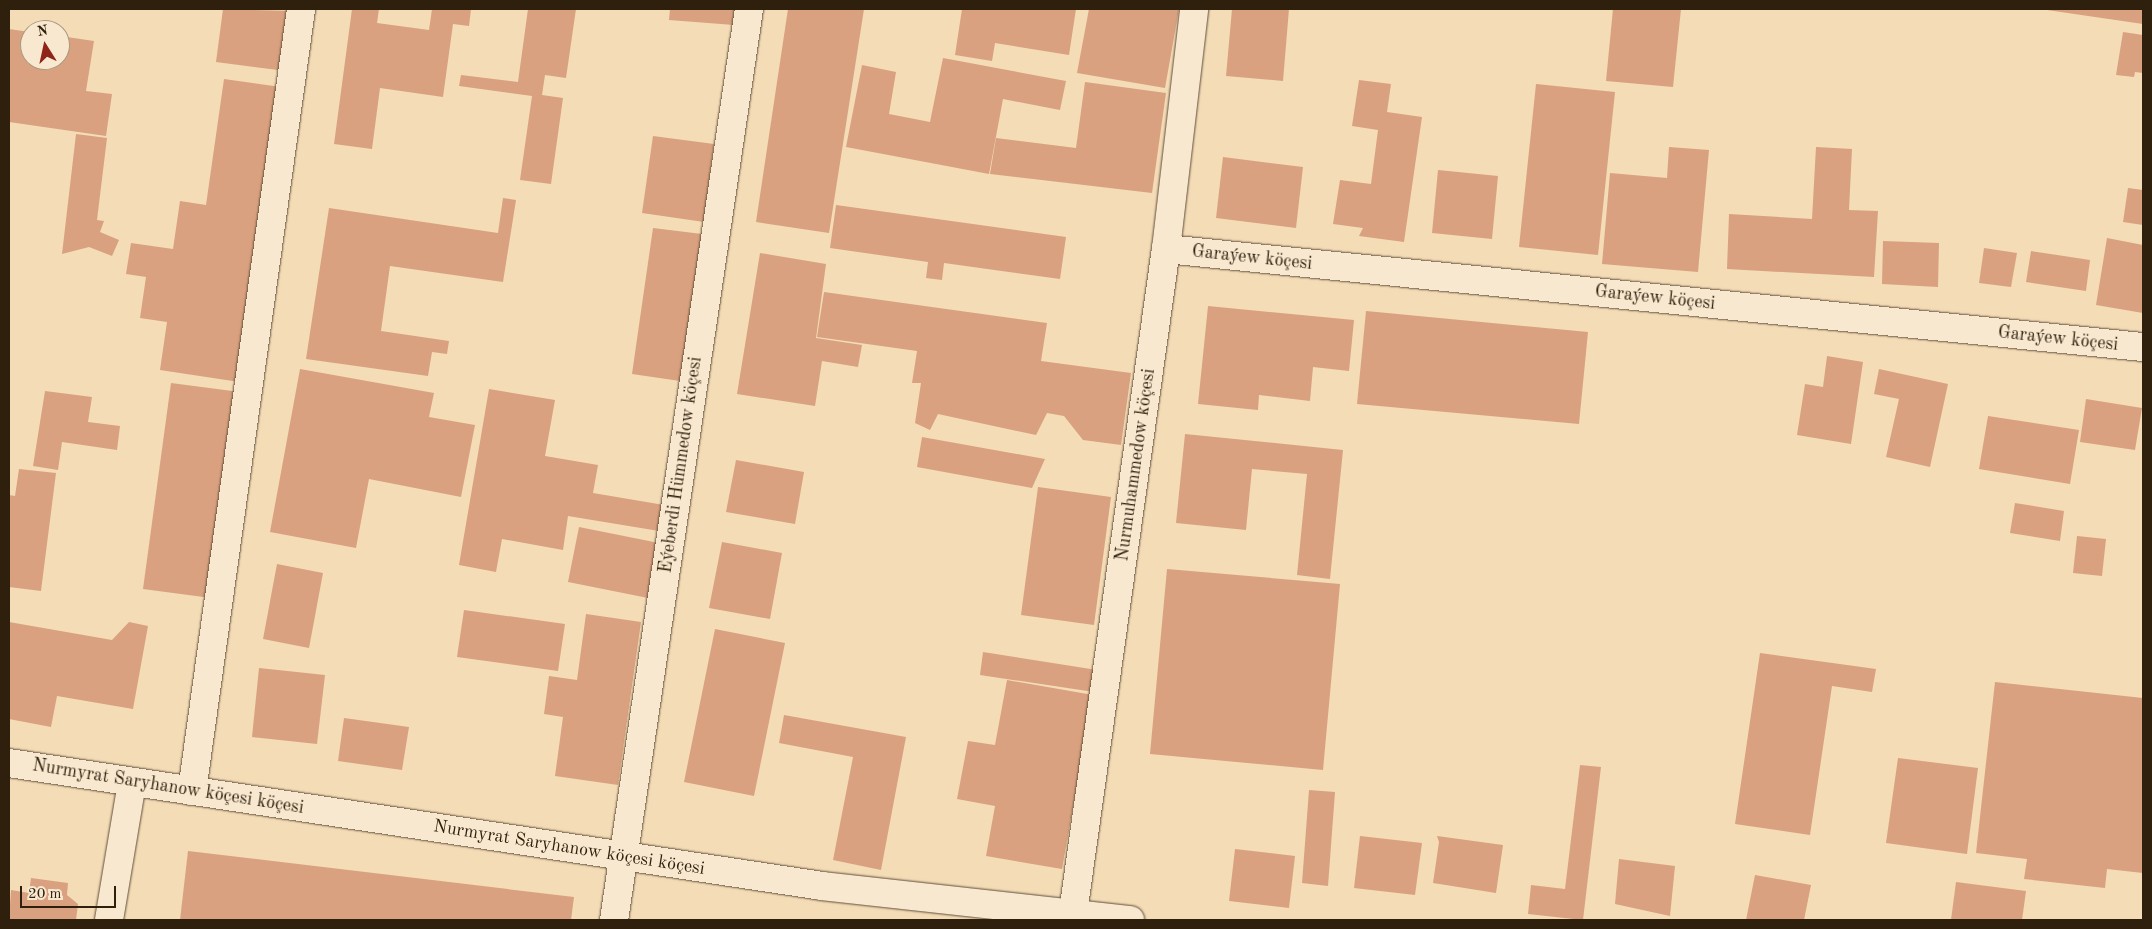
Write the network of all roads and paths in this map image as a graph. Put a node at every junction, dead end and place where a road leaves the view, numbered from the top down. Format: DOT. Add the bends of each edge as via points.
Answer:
graph roads {
  1 [pos="301,9"];
  2 [pos="748,9"];
  3 [pos="1194,9"];
  4 [pos="1166,249"];
  5 [pos="2143,347"];
  6 [pos="9,763"];
  7 [pos="132,782"];
  8 [pos="192,791"];
  9 [pos="623,856"];
  10 [pos="1073,917"];
  11 [pos="109,920"];
  12 [pos="614,920"];
  13 [pos="1130,920"];
  1 -- 8 [label="street"];
  2 -- 9 [label="street, Eýeberdi Hümmedow köçesi"];
  3 -- 4 [label="street, Nurmuhammedow köçesi"];
  4 -- 5 [label="street, Garaýew köçesi"];
  4 -- 10 [label="street, Nurmuhammedow köçesi"];
  6 -- 7 [label="street, Nurmyrat Saryhanow köçesi köçesi"];
  7 -- 8 [label="street, Nurmyrat Saryhanow köçesi köçesi"];
  7 -- 11 [label="street"];
  8 -- 9 [label="street, Nurmyrat Saryhanow köçesi köçesi"];
  9 -- 10 [label="street, Nurmyrat Saryhanow köçesi köçesi" via="822,886"];
  9 -- 12 [label="street, Eýeberdi Hümmedow köçesi"];
  10 -- 13 [label="street, Nurmyrat Saryhanow köçesi köçesi"];
}
